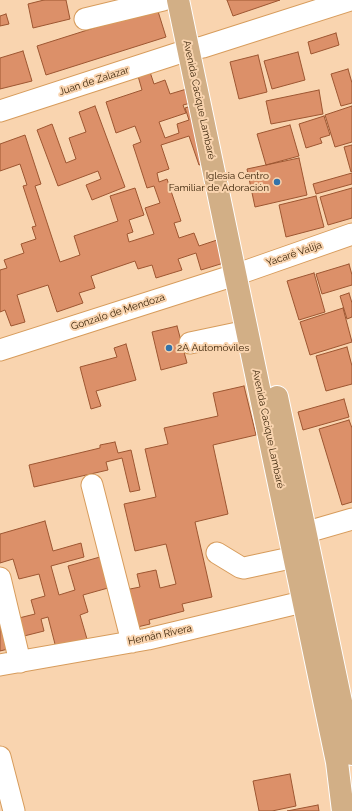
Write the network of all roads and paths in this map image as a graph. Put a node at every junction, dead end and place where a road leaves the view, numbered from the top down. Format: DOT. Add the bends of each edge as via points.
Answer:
graph roads {
  1 [pos="178,0"];
  2 [pos="193,0"];
  3 [pos="350,0"];
  4 [pos="154,1"];
  5 [pos="85,19"];
  6 [pos="196,49"];
  7 [pos="0,111"];
  8 [pos="352,234"];
  9 [pos="242,272"];
  10 [pos="247,332"];
  11 [pos="190,343"];
  12 [pos="0,350"];
  13 [pos="92,485"];
  14 [pos="352,519"];
  15 [pos="297,542"];
  16 [pos="217,553"];
  17 [pos="0,578"];
  18 [pos="312,600"];
  19 [pos="132,642"];
  20 [pos="20,662"];
  21 [pos="0,665"];
  22 [pos="0,757"];
  23 [pos="347,758"];
  24 [pos="14,811"];
  25 [pos="343,811"];
  1 -- 6 [label="main road, Avenida Cacique Lambaré"];
  2 -- 6 [label="main road, Avenida Cacique Lambaré"];
  3 -- 6 [label="street, Juan de Zalazar"];
  4 -- 5 [label="street"];
  6 -- 7 [label="street, Juan de Zalazar"];
  6 -- 9 [label="main road, Avenida Cacique Lambaré"];
  8 -- 9 [label="street, Yacaré Valija"];
  9 -- 10 [label="main road, Avenida Cacique Lambaré"];
  9 -- 12 [label="street, Gonzalo de Mendoza"];
  9 -- 15 [label="main road, Avenida Cacique Lambaré"];
  10 -- 11 [label="street"];
  10 -- 15 [label="main road, Avenida Cacique Lambaré"];
  13 -- 19 [label="street"];
  14 -- 15 [label="street"];
  15 -- 16 [label="street" via="244,568"];
  15 -- 18 [label="main road, Avenida Cacique Lambaré"];
  17 -- 20 [label="street"];
  18 -- 19 [label="street, Hernán Rivera"];
  18 -- 23 [label="main road, Avenida Cacique Lambaré"];
  19 -- 20 [label="street, Hernán Rivera"];
  20 -- 21 [label="street, Hernán Rivera"];
  22 -- 24 [label="street"];
  23 -- 25 [label="main road, Avenida Cacique Lambaré"];
}
